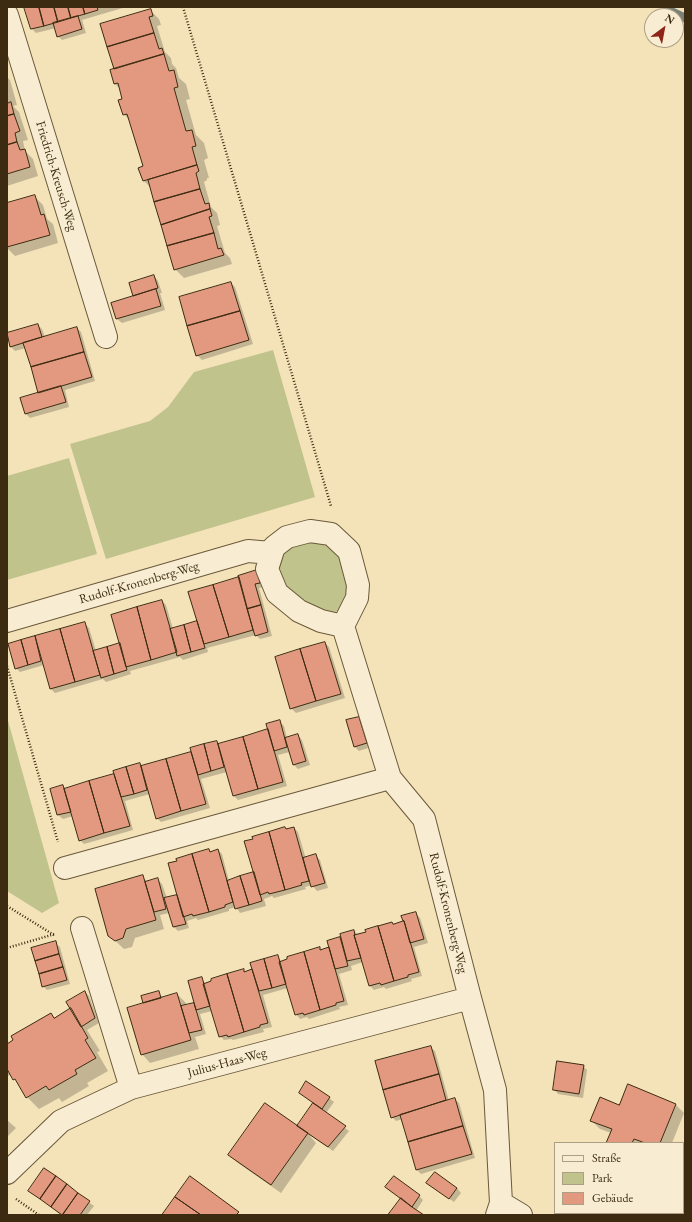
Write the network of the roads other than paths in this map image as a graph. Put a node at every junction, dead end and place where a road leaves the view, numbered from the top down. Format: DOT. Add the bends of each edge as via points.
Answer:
graph roads {
  1 [pos="7,15"];
  2 [pos="106,337"];
  3 [pos="271,553"];
  4 [pos="7,621"];
  5 [pos="343,626"];
  6 [pos="390,778"];
  7 [pos="65,868"];
  8 [pos="82,928"];
  9 [pos="470,998"];
  10 [pos="131,1088"];
  11 [pos="7,1173"];
  12 [pos="499,1209"];
  13 [pos="521,1215"];
  1 -- 2 [label="street, Friedrich-Kreusch-Weg"];
  3 -- 4 [label="street, Rudolf-Kronenberg-Weg" via="248,551"];
  3 -- 5 [label="street" via="268,569 277,593 299,611 321,621"];
  3 -- 5 [label="street" via="274,547 287,537 310,531 331,534 349,551 358,584 357,598"];
  5 -- 6 [label="street, Rudolf-Kronenberg-Weg"];
  6 -- 7 [label="street"];
  6 -- 9 [label="street, Rudolf-Kronenberg-Weg" via="424,819"];
  8 -- 10 [label="street"];
  9 -- 10 [label="street, Julius-Haas-Weg"];
  9 -- 12 [label="street, Rudolf-Kronenberg-Weg" via="495,1090"];
  10 -- 11 [label="street, Julius-Haas-Weg" via="61,1121"];
  12 -- 13 [label="street"];
}
